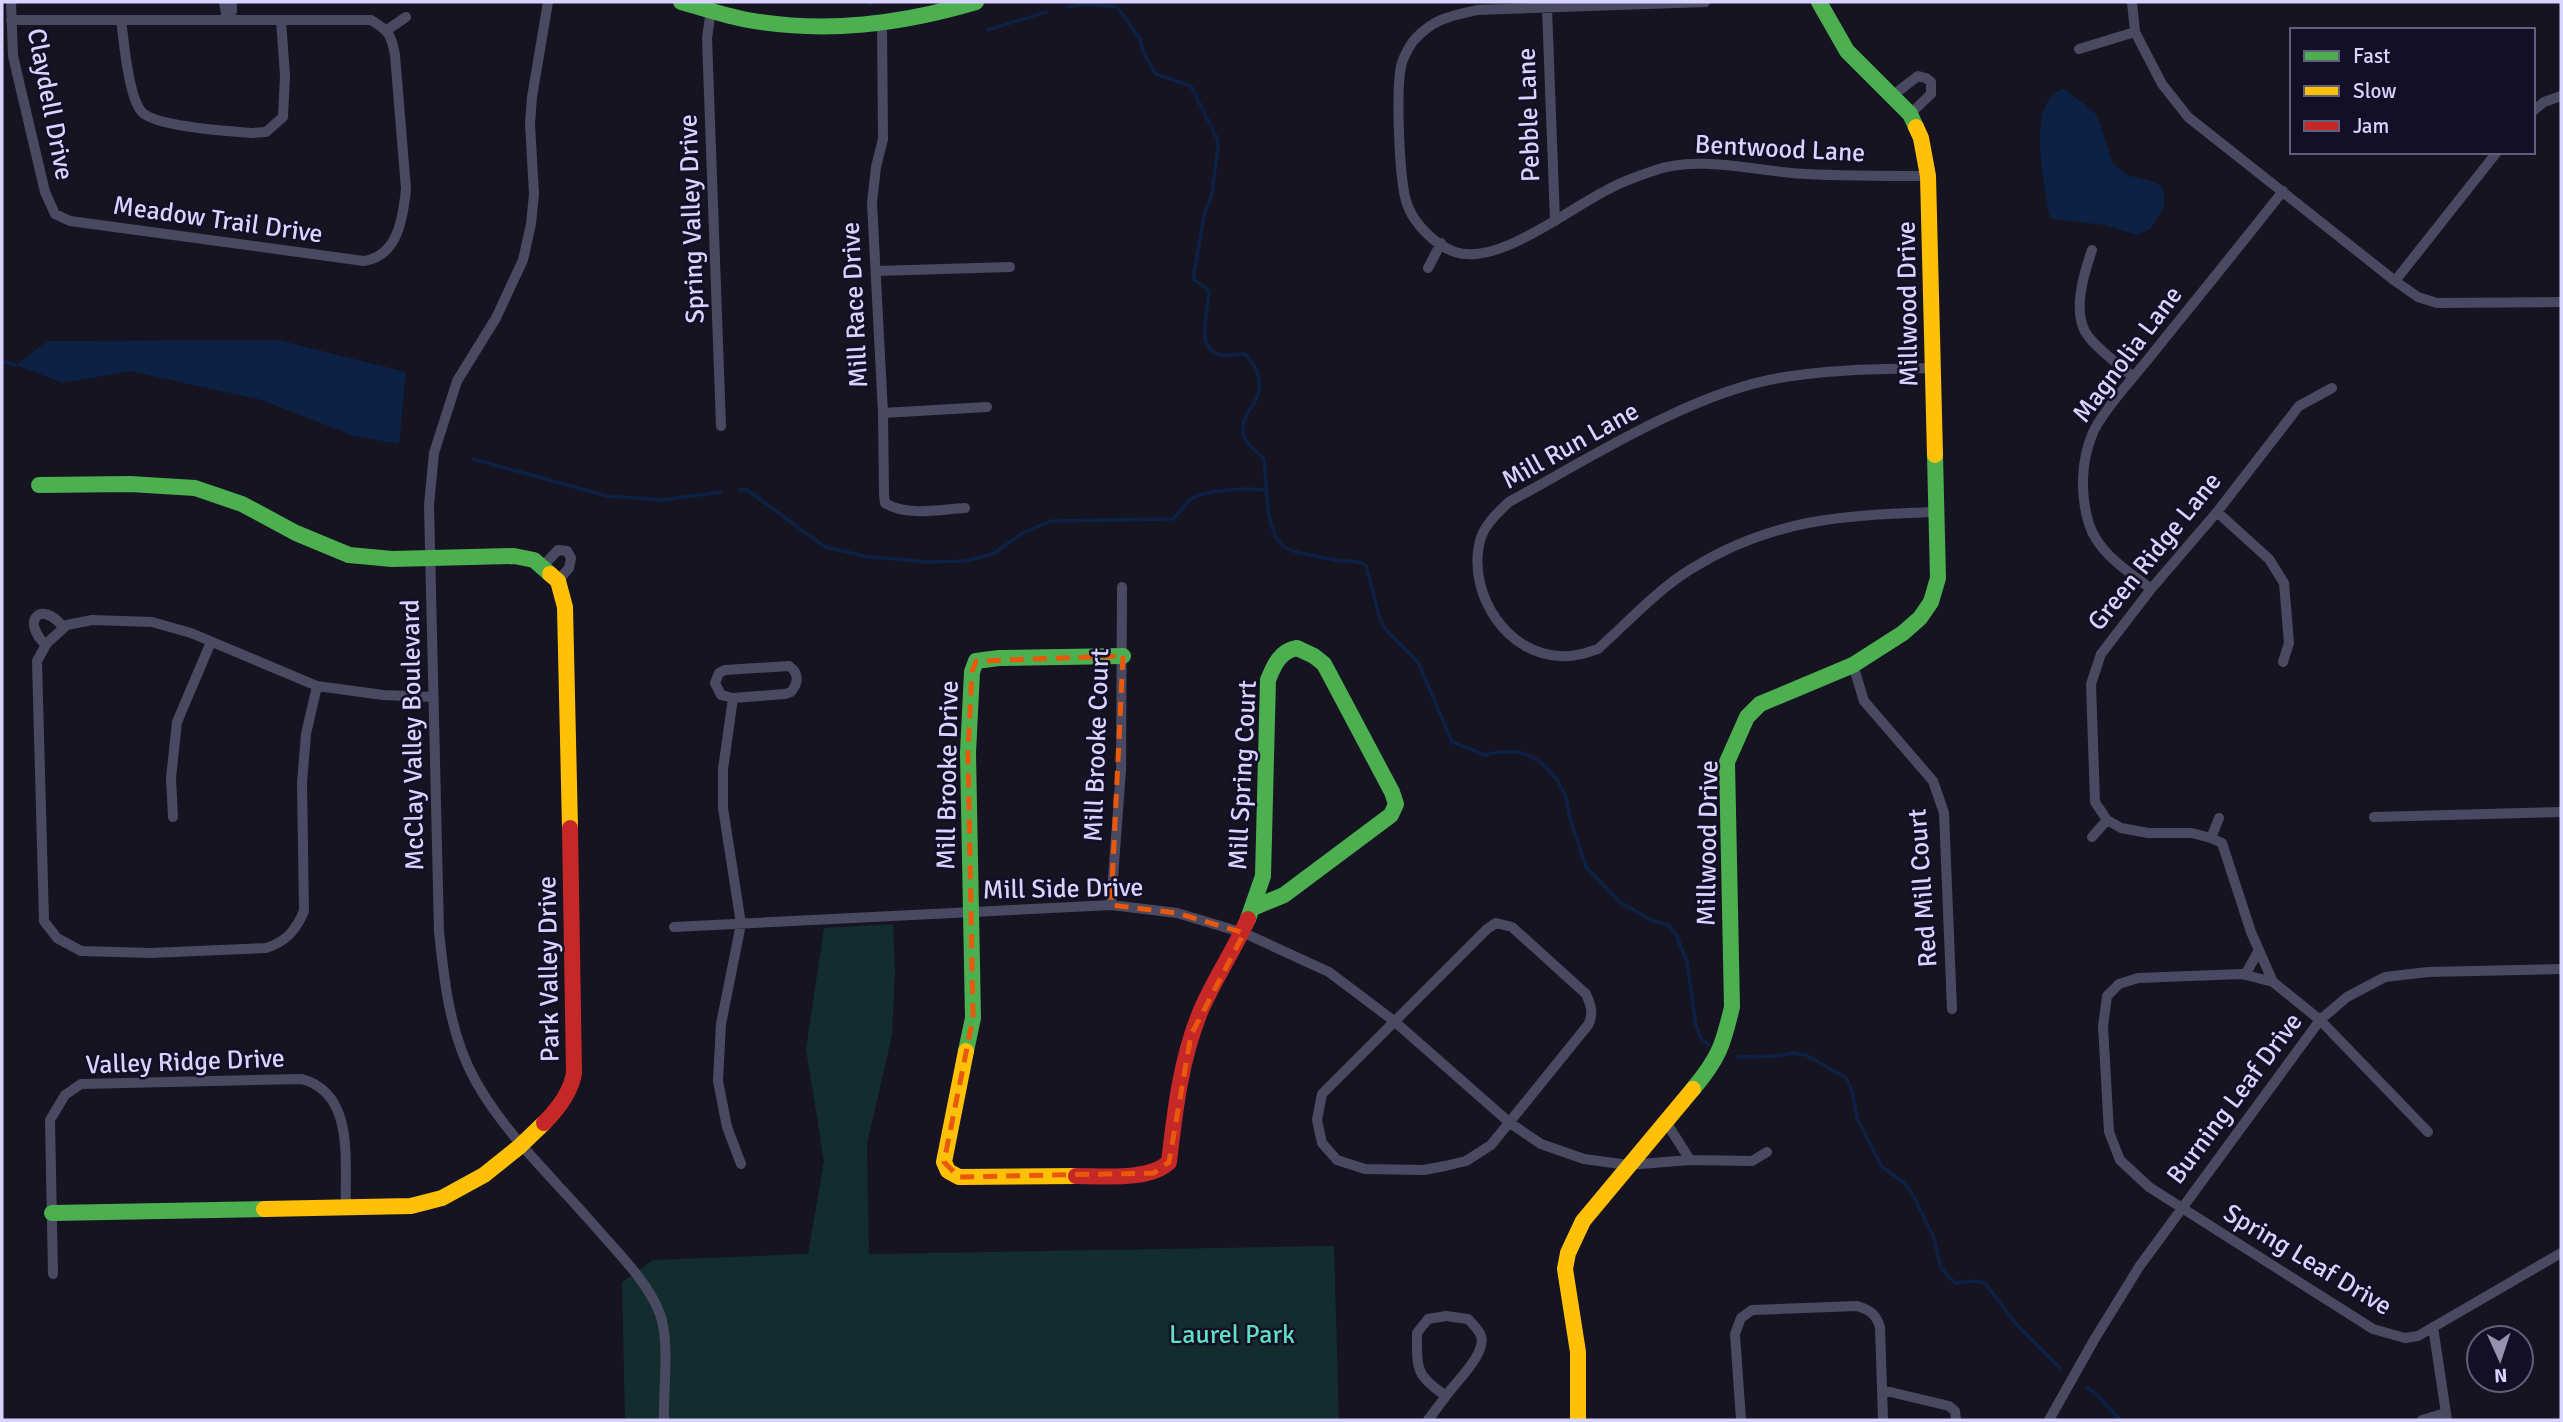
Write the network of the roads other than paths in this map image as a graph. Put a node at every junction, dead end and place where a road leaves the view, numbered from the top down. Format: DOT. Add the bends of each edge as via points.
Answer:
graph roads {
  1 [pos="10,2"];
  2 [pos="224,2"];
  3 [pos="232,2"];
  4 [pos="548,2"];
  5 [pos="681,2"];
  6 [pos="1705,2"];
  7 [pos="1819,2"];
  8 [pos="2132,2"];
  9 [pos="967,3"];
  10 [pos="1547,8"];
  11 [pos="711,10"];
  12 [pos="406,17"];
  13 [pos="228,19"];
  14 [pos="11,20"];
  15 [pos="121,20"];
  16 [pos="281,20"];
  17 [pos="882,24"];
  18 [pos="2135,32"];
  19 [pos="389,34"];
  20 [pos="2079,49"];
  21 [pos="1892,96"];
  22 [pos="2561,96"];
  23 [pos="2535,109"];
  24 [pos="1910,114"];
  25 [pos="2493,157"];
  26 [pos="1928,176"];
  27 [pos="2283,191"];
  28 [pos="55,214"];
  29 [pos="1555,221"];
  30 [pos="1441,243"];
  31 [pos="2092,250"];
  32 [pos="1010,267"];
  33 [pos="1428,268"];
  34 [pos="876,271"];
  35 [pos="2395,281"];
  36 [pos="2561,302"];
  37 [pos="1933,368"];
  38 [pos="2133,377"];
  39 [pos="2332,388"];
  40 [pos="986,407"];
  41 [pos="883,413"];
  42 [pos="721,426"];
  43 [pos="39,485"];
  44 [pos="965,508"];
  45 [pos="1938,512"];
  46 [pos="2217,512"];
  47 [pos="432,559"];
  48 [pos="543,566"];
  49 [pos="558,581"];
  50 [pos="1122,587"];
  51 [pos="2151,589"];
  52 [pos="63,627"];
  53 [pos="211,642"];
  54 [pos="46,645"];
  55 [pos="1122,656"];
  56 [pos="2283,662"];
  57 [pos="1853,665"];
  58 [pos="317,686"];
  59 [pos="433,697"];
  60 [pos="733,698"];
  61 [pos="2561,812"];
  62 [pos="173,817"];
  63 [pos="2374,817"];
  64 [pos="2219,818"];
  65 [pos="2107,820"];
  66 [pos="2092,837"];
  67 [pos="2211,838"];
  68 [pos="1111,905"];
  69 [pos="1255,907"];
  70 [pos="971,912"];
  71 [pos="741,924"];
  72 [pos="674,927"];
  73 [pos="1244,933"];
  74 [pos="2259,950"];
  75 [pos="2561,969"];
  76 [pos="2245,975"];
  77 [pos="2273,982"];
  78 [pos="1952,1009"];
  79 [pos="2320,1020"];
  80 [pos="1394,1021"];
  81 [pos="1666,1122"];
  82 [pos="1510,1123"];
  83 [pos="2428,1132"];
  84 [pos="522,1144"];
  85 [pos="1767,1152"];
  86 [pos="1690,1160"];
  87 [pos="741,1164"];
  88 [pos="1628,1166"];
  89 [pos="2181,1207"];
  90 [pos="346,1208"];
  91 [pos="52,1213"];
  92 [pos="2561,1253"];
  93 [pos="54,1274"];
  94 [pos="2433,1327"];
  95 [pos="1882,1390"];
  96 [pos="1446,1396"];
  97 [pos="2447,1417"];
  98 [pos="664,1420"];
  99 [pos="1427,1420"];
  100 [pos="1578,1420"];
  101 [pos="1741,1420"];
  102 [pos="1884,1420"];
  103 [pos="1955,1420"];
  104 [pos="2049,1420"];
  105 [pos="2421,1420"];
  1 -- 14 [label="street, Claydell Drive"];
  2 -- 13 [label="street"];
  3 -- 13 [label="street"];
  4 -- 47 [label="street, McClay Valley Boulevard" via="531,110 531,224 510,291 457,381 447,407 434,453 429,505"];
  5 -- 11 [label="street"];
  6 -- 10 [label="street, Bentwood Lane"];
  7 -- 21 [label="street, Millwood Drive" via="1847,51"];
  8 -- 18 [label="street"];
  9 -- 17 [label="street" via="921,18"];
  10 -- 29 [label="street, Pebble Lane"];
  10 -- 30 [label="street, Bentwood Lane" via="1477,10 1440,18 1414,40 1401,65 1407,204 1416,221"];
  11 -- 17 [label="street" via="807,28"];
  11 -- 42 [label="street, Spring Valley Drive" via="707,38"];
  12 -- 19 [label="street"];
  13 -- 15 [label="street"];
  13 -- 16 [label="street"];
  14 -- 15 [label="street"];
  14 -- 28 [label="street, Claydell Drive" via="23,102 45,192"];
  15 -- 16 [label="street" via="127,65 141,112 159,122 252,133 266,132 284,117"];
  16 -- 19 [label="street" via="371,20"];
  17 -- 34 [label="street, Mill Race Drive" via="883,139 872,196"];
  18 -- 20 [label="street"];
  18 -- 27 [label="street" via="2162,84 2188,117"];
  19 -- 28 [label="street, Meadow Trail Drive" via="406,189 393,243 376,259 95,225"];
  21 -- 24 [label="street, Millwood Drive"];
  21 -- 24 [label="street" via="1917,76 1931,82 1931,94"];
  22 -- 23 [label="street"];
  24 -- 26 [label="street, Millwood Drive" via="1921,138"];
  25 -- 35 [label="street"];
  26 -- 29 [label="street, Bentwood Lane" via="1804,174 1697,164 1657,169 1609,188"];
  26 -- 37 [label="street, Millwood Drive"];
  27 -- 35 [label="street"];
  27 -- 38 [label="street, Magnolia Lane"];
  29 -- 30 [label="street, Bentwood Lane" via="1493,251 1454,252"];
  30 -- 33 [label="street"];
  31 -- 38 [label="street" via="2082,280 2081,320 2087,336"];
  32 -- 34 [label="street"];
  34 -- 41 [label="street, Mill Race Drive"];
  35 -- 36 [label="street" via="2418,297 2437,303"];
  37 -- 45 [label="street, Millwood Drive"];
  37 -- 45 [label="street, Mill Run Lane" via="1843,369 1776,378 1668,417 1509,502 1490,520 1479,543 1478,580 1500,625 1516,641 1542,653 1581,654 1598,649 1690,570 1762,534 1809,521"];
  38 -- 51 [label="street, Magnolia Lane" via="2093,432 2083,462 2084,496 2095,537 2110,557"];
  39 -- 46 [label="street, Green Ridge Lane" via="2299,406"];
  40 -- 41 [label="street"];
  41 -- 44 [label="street, Mill Race Drive" via="885,503 906,510"];
  43 -- 47 [label="street" via="195,488 242,504 349,555"];
  45 -- 57 [label="street, Millwood Drive" via="1938,578 1931,602 1903,633"];
  46 -- 51 [label="street, Green Ridge Lane"];
  46 -- 56 [label="street" via="2269,559 2284,583 2289,643"];
  47 -- 48 [label="street" via="514,556"];
  47 -- 59 [label="street, McClay Valley Boulevard"];
  48 -- 49 [label="street"];
  48 -- 49 [label="street, Park Valley Drive" via="558,550 567,551 569,568"];
  49 -- 84 [label="street, Park Valley Drive" via="565,607 575,1067 561,1107"];
  50 -- 55 [label="street, Mill Brooke Court"];
  51 -- 65 [label="street, Green Ridge Lane" via="2101,653 2091,684 2095,802"];
  52 -- 53 [label="street" via="92,620 152,622"];
  52 -- 54 [label="street"];
  52 -- 54 [label="street" via="50,614 36,616 33,630"];
  53 -- 58 [label="street"];
  53 -- 62 [label="street" via="177,722 171,778"];
  54 -- 58 [label="street" via="37,661 44,921 57,937 81,951 266,948 291,934 304,911 302,783 306,734"];
  55 -- 68 [label="street, Mill Brooke Court" via="1121,770"];
  55 -- 70 [label="street, Mill Brooke Drive" via="976,660 968,753"];
  57 -- 78 [label="street, Red Mill Court" via="1864,701 1933,781 1944,813"];
  57 -- 81 [label="street, Millwood Drive" via="1760,704 1738,733 1727,762 1732,1007 1714,1064"];
  58 -- 59 [label="street"];
  59 -- 84 [label="street, McClay Valley Boulevard" via="444,981 455,1030 474,1079"];
  60 -- 60 [label="street" via="791,692 796,673 789,666 725,670 715,683 721,695"];
  60 -- 71 [label="street" via="723,769 723,808"];
  61 -- 63 [label="street"];
  64 -- 67 [label="street"];
  65 -- 66 [label="street"];
  65 -- 67 [label="street" via="2135,831"];
  67 -- 74 [label="street" via="2222,844"];
  68 -- 70 [label="street, Mill Side Drive"];
  68 -- 73 [label="street, Mill Side Drive" via="1177,913"];
  69 -- 69 [label="street, Mill Spring Court" via="1284,895 1391,815 1396,804 1324,664 1299,648 1279,655 1268,680 1263,876"];
  69 -- 73 [label="street, Mill Spring Court"];
  70 -- 71 [label="street, Mill Side Drive"];
  70 -- 73 [label="street, Mill Spring Court" via="973,1018 944,1163 959,1177 1134,1175 1162,1169 1169,1161 1191,1035 1202,1006"];
  71 -- 72 [label="street, Mill Side Drive"];
  71 -- 87 [label="street" via="721,1024 718,1081 727,1127"];
  73 -- 80 [label="street, Mill Side Drive" via="1329,972"];
  74 -- 76 [label="street"];
  74 -- 77 [label="street"];
  75 -- 79 [label="street, Burning Leaf Drive" via="2385,977 2347,997"];
  76 -- 77 [label="street"];
  76 -- 89 [label="street, Spring Leaf Drive" via="2138,978 2119,984 2107,996 2103,1026 2109,1132 2120,1160 2149,1187"];
  77 -- 79 [label="street"];
  79 -- 83 [label="street"];
  79 -- 89 [label="street, Burning Leaf Drive"];
  80 -- 82 [label="street, Mill Side Drive"];
  80 -- 82 [label="street" via="1322,1094 1317,1120 1322,1143 1336,1160 1365,1169 1445,1166 1466,1161"];
  80 -- 82 [label="street" via="1487,929 1496,923 1512,927 1586,994 1592,1017"];
  81 -- 86 [label="street"];
  81 -- 88 [label="street, Millwood Drive"];
  82 -- 88 [label="street, Mill Side Drive" via="1541,1144 1584,1159"];
  84 -- 90 [label="street, Park Valley Drive" via="452,1195 411,1206"];
  84 -- 98 [label="street, McClay Valley Boulevard" via="652,1298 664,1331"];
  85 -- 86 [label="street, Mill Side Drive" via="1752,1161"];
  86 -- 88 [label="street, Mill Side Drive"];
  88 -- 100 [label="street, Millwood Drive" via="1583,1221 1568,1253 1565,1269 1578,1352"];
  89 -- 94 [label="street, Spring Leaf Drive" via="2373,1329 2405,1338"];
  89 -- 104 [label="street, Burning Leaf Drive" via="2139,1266"];
  90 -- 91 [label="street, Park Valley Drive"];
  90 -- 91 [label="street, Valley Ridge Drive" via="343,1124 338,1106 325,1089 302,1079 81,1084 65,1095 50,1120"];
  91 -- 93 [label="street, Valley Ridge Drive"];
  92 -- 94 [label="street, Spring Leaf Drive"];
  94 -- 97 [label="street"];
  95 -- 101 [label="street" via="1880,1328 1869,1310 1857,1306 1752,1310 1741,1318 1735,1334"];
  95 -- 102 [label="street"];
  95 -- 103 [label="street" via="1949,1406 1955,1411"];
  96 -- 96 [label="street" via="1482,1345 1468,1318 1427,1319 1417,1333 1420,1374"];
  96 -- 99 [label="street"];
  97 -- 105 [label="street"];
}
